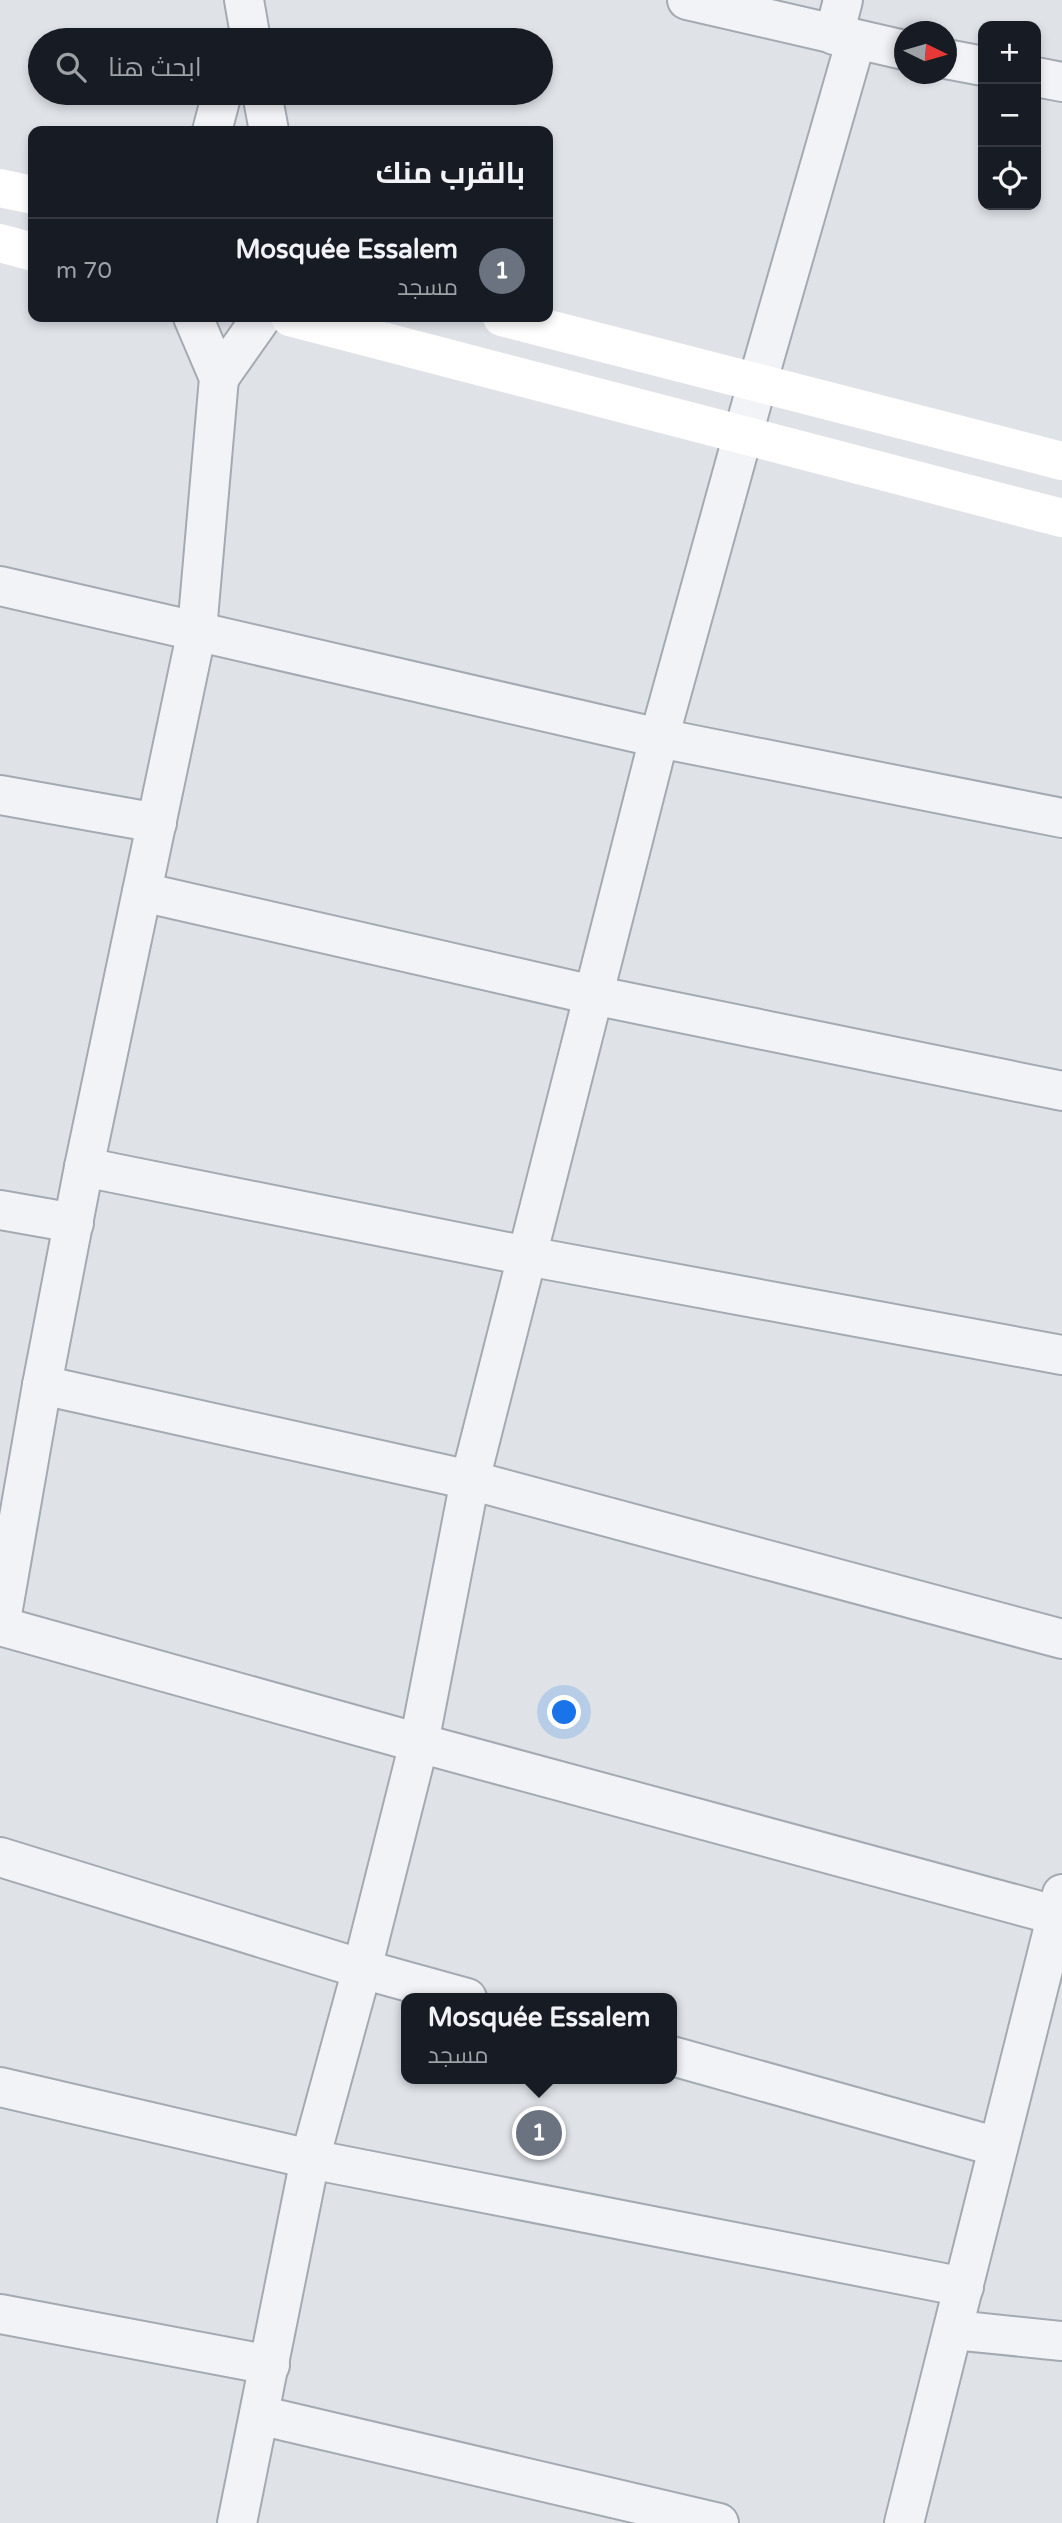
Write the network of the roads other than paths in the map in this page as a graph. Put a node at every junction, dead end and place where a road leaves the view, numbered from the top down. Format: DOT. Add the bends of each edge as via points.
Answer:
graph roads {
  1 [pos="687,0"];
  2 [pos="845,25"];
  3 [pos="894,45"];
  4 [pos="957,61"];
  5 [pos="978,65"];
  6 [pos="1041,78"];
  7 [pos="1062,82"];
  8 [pos="219,105"];
  9 [pos="264,105"];
  10 [pos="213,126"];
  11 [pos="268,126"];
  12 [pos="0,188"];
  13 [pos="28,194"];
  14 [pos="0,243"];
  15 [pos="28,250"];
  16 [pos="195,322"];
  17 [pos="258,322"];
  18 [pos="308,322"];
  19 [pos="521,322"];
  20 [pos="219,378"];
  21 [pos="757,384"];
  22 [pos="743,435"];
  23 [pos="1062,461"];
  24 [pos="1062,518"];
  25 [pos="0,586"];
  26 [pos="197,630"];
  27 [pos="659,738"];
  28 [pos="0,794"];
  29 [pos="1062,818"];
  30 [pos="157,823"];
  31 [pos="142,891"];
  32 [pos="593,995"];
  33 [pos="1062,1091"];
  34 [pos="84,1167"];
  35 [pos="0,1210"];
  36 [pos="74,1223"];
  37 [pos="527,1256"];
  38 [pos="1062,1355"];
  39 [pos="42,1385"];
  40 [pos="15,1453"];
  41 [pos="470,1480"];
  42 [pos="0,1626"];
  43 [pos="1062,1639"];
  44 [pos="419,1743"];
  45 [pos="0,1857"];
  46 [pos="1061,1909"];
  47 [pos="362,1969"];
  48 [pos="449,1993"];
  49 [pos="677,2057"];
  50 [pos="0,2087"];
  51 [pos="999,2147"];
  52 [pos="310,2159"];
  53 [pos="964,2287"];
  54 [pos="0,2314"];
  55 [pos="954,2330"];
  56 [pos="1062,2341"];
  57 [pos="270,2365"];
  58 [pos="260,2415"];
  59 [pos="237,2523"];
  60 [pos="719,2523"];
  61 [pos="904,2523"];
  1 -- 2 [label="street"];
  2 -- 3 [label="street"];
  2 -- 21 [label="street"];
  4 -- 5 [label="street"];
  6 -- 7 [label="street"];
  8 -- 10 [label="street"];
  9 -- 11 [label="street"];
  12 -- 13 [label="main road"];
  14 -- 15 [label="main road"];
  16 -- 20 [label="street"];
  17 -- 20 [label="street"];
  18 -- 22 [label="main road"];
  19 -- 21 [label="main road"];
  20 -- 26 [label="street"];
  21 -- 22 [label="street"];
  21 -- 23 [label="main road"];
  22 -- 24 [label="main road"];
  22 -- 27 [label="street"];
  25 -- 26 [label="street"];
  26 -- 27 [label="street"];
  26 -- 30 [label="street"];
  27 -- 29 [label="street"];
  27 -- 32 [label="street"];
  28 -- 30 [label="street"];
  30 -- 31 [label="street"];
  31 -- 32 [label="street"];
  31 -- 34 [label="street"];
  32 -- 33 [label="street"];
  32 -- 37 [label="street"];
  34 -- 36 [label="street"];
  34 -- 37 [label="street"];
  35 -- 36 [label="street"];
  36 -- 39 [label="street"];
  37 -- 38 [label="street"];
  37 -- 41 [label="street"];
  39 -- 40 [label="street"];
  39 -- 41 [label="street"];
  40 -- 42 [label="street"];
  41 -- 43 [label="street"];
  41 -- 44 [label="street"];
  42 -- 44 [label="street"];
  44 -- 46 [label="street"];
  44 -- 47 [label="street"];
  45 -- 47 [label="street"];
  46 -- 51 [label="street"];
  47 -- 48 [label="street"];
  47 -- 52 [label="street"];
  49 -- 51 [label="street"];
  50 -- 52 [label="street"];
  51 -- 53 [label="street"];
  52 -- 53 [label="street"];
  52 -- 57 [label="street"];
  53 -- 55 [label="street"];
  54 -- 57 [label="street"];
  55 -- 56 [label="street"];
  55 -- 61 [label="street"];
  57 -- 58 [label="street"];
  58 -- 59 [label="street"];
  58 -- 60 [label="street"];
}
